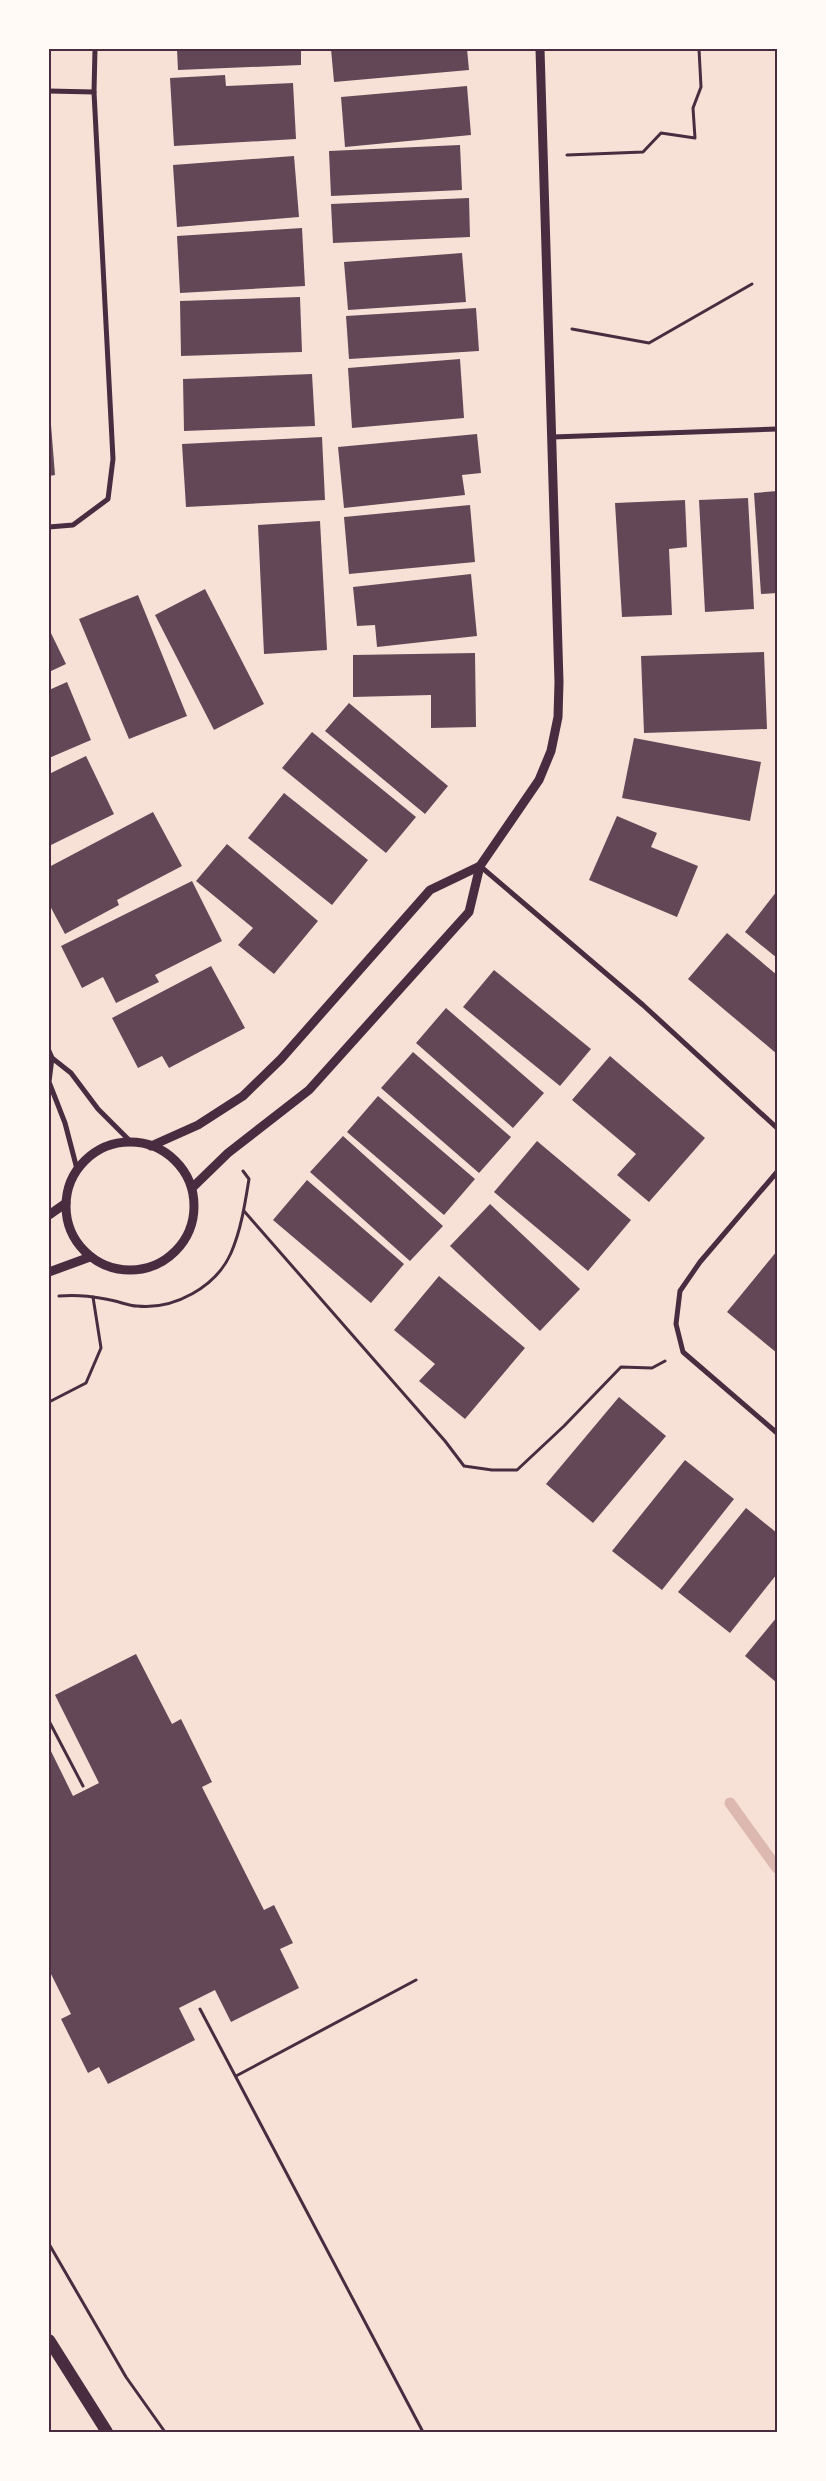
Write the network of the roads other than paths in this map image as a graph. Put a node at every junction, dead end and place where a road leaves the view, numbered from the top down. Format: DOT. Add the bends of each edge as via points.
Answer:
graph roads {
  1 [pos="95,49"];
  2 [pos="540,49"];
  3 [pos="49,91"];
  4 [pos="94,92"];
  5 [pos="777,430"];
  6 [pos="554,437"];
  7 [pos="49,527"];
  8 [pos="480,866"];
  9 [pos="49,1051"];
  10 [pos="52,1058"];
  11 [pos="777,1128"];
  12 [pos="132,1143"];
  13 [pos="151,1146"];
  14 [pos="77,1169"];
  15 [pos="777,1172"];
  16 [pos="192,1188"];
  17 [pos="66,1203"];
  18 [pos="49,1215"];
  19 [pos="90,1257"];
  20 [pos="49,1272"];
  21 [pos="777,1433"];
  22 [pos="49,2340"];
  23 [pos="107,2432"];
  1 -- 4 [label="street"];
  2 -- 6 [label="street"];
  3 -- 4 [label="street"];
  4 -- 7 [label="street" via="113,459 108,499 74,525"];
  5 -- 6 [label="street"];
  6 -- 8 [label="street" via="558,717 551,752 539,780"];
  8 -- 11 [label="street" via="643,1006"];
  8 -- 13 [label="street" via="430,890 281,1059 243,1096 198,1125"];
  8 -- 16 [label="street" via="469,912 309,1090 228,1153"];
  9 -- 10 [label="street"];
  10 -- 12 [label="street" via="71,1073 98,1109"];
  10 -- 14 [label="street" via="49,1082 65,1123"];
  12 -- 13 [label="street"];
  12 -- 14 [label="street" via="112,1145 94,1153"];
  13 -- 16 [label="street" via="169,1155 183,1170"];
  14 -- 17 [label="street"];
  15 -- 21 [label="street" via="700,1262 680,1291 676,1324 683,1352"];
  16 -- 19 [label="street" via="194,1208 191,1227 182,1244 168,1258 151,1267 132,1270 117,1269"];
  17 -- 18 [label="street"];
  17 -- 19 [label="street" via="68,1223 76,1242"];
  19 -- 20 [label="street"];
  22 -- 23 [label="main road"];
}
